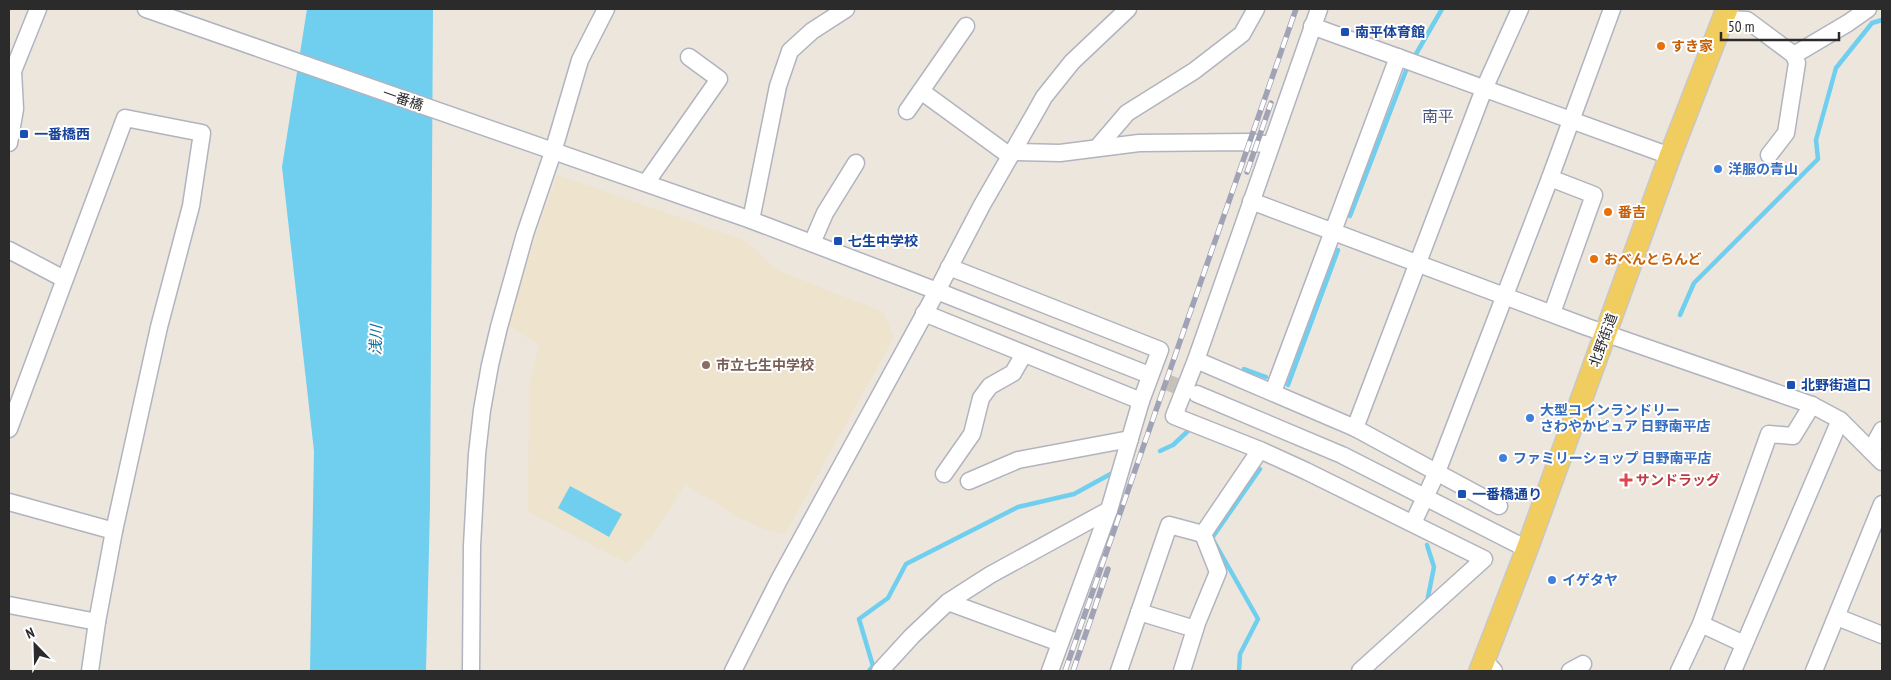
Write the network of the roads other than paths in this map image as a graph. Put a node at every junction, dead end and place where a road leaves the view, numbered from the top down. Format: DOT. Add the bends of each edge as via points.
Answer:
graph roads {
  1 [pos="38,9"];
  2 [pos="146,9"];
  3 [pos="606,9"];
  4 [pos="846,9"];
  5 [pos="1128,9"];
  6 [pos="1256,9"];
  7 [pos="1318,9"];
  8 [pos="1520,9"];
  9 [pos="1612,9"];
  10 [pos="1868,9"];
  11 [pos="1725,14"];
  12 [pos="1752,15"];
  13 [pos="966,26"];
  14 [pos="1312,26"];
  15 [pos="1794,55"];
  16 [pos="689,57"];
  17 [pos="1398,57"];
  18 [pos="11,76"];
  19 [pos="1484,89"];
  20 [pos="921,91"];
  21 [pos="907,111"];
  22 [pos="1571,120"];
  23 [pos="9,143"];
  24 [pos="1271,145"];
  25 [pos="1097,148"];
  26 [pos="546,149"];
  27 [pos="1011,154"];
  28 [pos="1670,156"];
  29 [pos="1769,156"];
  30 [pos="856,163"];
  31 [pos="1550,178"];
  32 [pos="646,183"];
  33 [pos="1252,201"];
  34 [pos="751,220"];
  35 [pos="1333,232"];
  36 [pos="812,243"];
  37 [pos="9,250"];
  38 [pos="1419,264"];
  39 [pos="950,267"];
  40 [pos="64,279"];
  41 [pos="937,291"];
  42 [pos="1505,296"];
  43 [pos="1552,313"];
  44 [pos="924,314"];
  45 [pos="1605,333"];
  46 [pos="1024,354"];
  47 [pos="1196,360"];
  48 [pos="1144,372"];
  49 [pos="1273,392"];
  50 [pos="1197,394"];
  51 [pos="1141,401"];
  52 [pos="1812,405"];
  53 [pos="1840,420"];
  54 [pos="1355,428"];
  55 [pos="9,429"];
  56 [pos="1882,430"];
  57 [pos="1130,440"];
  58 [pos="1260,450"];
  59 [pos="1870,450"];
  60 [pos="1882,462"];
  61 [pos="1437,472"];
  62 [pos="944,474"];
  63 [pos="969,481"];
  64 [pos="1425,497"];
  65 [pos="9,502"];
  66 [pos="1882,504"];
  67 [pos="1499,506"];
  68 [pos="1109,510"];
  69 [pos="1413,523"];
  70 [pos="114,531"];
  71 [pos="1203,534"];
  72 [pos="1527,549"];
  73 [pos="948,602"];
  74 [pos="9,605"];
  75 [pos="1139,612"];
  76 [pos="1837,617"];
  77 [pos="97,622"];
  78 [pos="1701,624"];
  79 [pos="1195,629"];
  80 [pos="1882,635"];
  81 [pos="1060,643"];
  82 [pos="1744,644"];
  83 [pos="1486,668"];
  84 [pos="888,670"];
  85 [pos="90,671"];
  86 [pos="471,671"];
  87 [pos="733,671"];
  88 [pos="1050,671"];
  89 [pos="1119,671"];
  90 [pos="1182,671"];
  91 [pos="1360,671"];
  92 [pos="1679,671"];
  93 [pos="1733,671"];
  94 [pos="1814,671"];
  1 -- 18 [label="street"];
  2 -- 26 [label="street, 一番橋"];
  3 -- 26 [label="street" via="580,60"];
  4 -- 34 [label="street" via="812,31 790,51 778,86"];
  5 -- 27 [label="street" via="1072,62 1044,97"];
  6 -- 25 [label="street" via="1242,34 1194,71 1127,113"];
  7 -- 14 [label="street"];
  8 -- 19 [label="street"];
  9 -- 22 [label="street"];
  10 -- 15 [label="street"];
  11 -- 12 [label="street"];
  11 -- 28 [label="main road, 北野街道"];
  12 -- 15 [label="street"];
  13 -- 20 [label="street"];
  14 -- 17 [label="street"];
  14 -- 24 [label="street"];
  15 -- 29 [label="street" via="1796,63 1786,132"];
  16 -- 32 [label="street" via="719,79"];
  17 -- 19 [label="street"];
  17 -- 35 [label="street"];
  18 -- 23 [label="street" via="15,109"];
  19 -- 22 [label="street"];
  19 -- 38 [label="street"];
  20 -- 21 [label="street"];
  20 -- 27 [label="street"];
  22 -- 28 [label="street"];
  22 -- 31 [label="street"];
  24 -- 25 [label="street" via="1249,142 1139,143"];
  24 -- 33 [label="street"];
  25 -- 27 [label="street"];
  26 -- 32 [label="street, 一番橋"];
  26 -- 86 [label="street" via="498,327 482,410 472,546"];
  27 -- 39 [label="street"];
  28 -- 45 [label="main road, 北野街道"];
  30 -- 36 [label="street" via="825,213"];
  31 -- 42 [label="street"];
  31 -- 43 [label="street" via="1594,195"];
  32 -- 34 [label="street, 一番橋"];
  33 -- 35 [label="street"];
  33 -- 47 [label="street"];
  34 -- 36 [label="street, 一番橋"];
  35 -- 38 [label="street"];
  35 -- 49 [label="street"];
  36 -- 41 [label="street, 一番橋"];
  37 -- 40 [label="street"];
  38 -- 42 [label="street"];
  38 -- 54 [label="street"];
  39 -- 41 [label="street"];
  39 -- 51 [label="street" via="1160,350"];
  40 -- 55 [label="street"];
  40 -- 70 [label="street" via="125,118 202,133 190,206 159,327"];
  41 -- 44 [label="street"];
  41 -- 48 [label="street, 一番橋"];
  42 -- 43 [label="street"];
  42 -- 61 [label="street"];
  43 -- 45 [label="street"];
  44 -- 46 [label="street"];
  44 -- 87 [label="street"];
  45 -- 52 [label="street"];
  45 -- 72 [label="main road, 北野街道"];
  46 -- 51 [label="street"];
  46 -- 62 [label="street" via="1013,373 990,386 981,398 972,434"];
  47 -- 49 [label="street"];
  47 -- 58 [label="street" via="1174,416"];
  49 -- 54 [label="street"];
  50 -- 64 [label="street" via="1342,455"];
  51 -- 57 [label="street"];
  52 -- 53 [label="street"];
  52 -- 78 [label="street" via="1793,436 1769,434"];
  53 -- 59 [label="street"];
  53 -- 82 [label="street"];
  54 -- 61 [label="street"];
  56 -- 59 [label="street"];
  57 -- 63 [label="street" via="1018,460"];
  57 -- 68 [label="street"];
  58 -- 69 [label="street"];
  58 -- 71 [label="street"];
  59 -- 60 [label="street"];
  61 -- 64 [label="street"];
  61 -- 67 [label="street"];
  64 -- 69 [label="street"];
  64 -- 72 [label="street"];
  65 -- 70 [label="street"];
  66 -- 76 [label="street"];
  68 -- 73 [label="street" via="990,575"];
  68 -- 81 [label="street"];
  69 -- 91 [label="street" via="1484,559"];
  70 -- 77 [label="street"];
  71 -- 75 [label="street" via="1169,525"];
  71 -- 79 [label="street" via="1218,572"];
  72 -- 83 [label="main road, 北野街道"];
  73 -- 81 [label="street"];
  73 -- 84 [label="street" via="912,636"];
  74 -- 77 [label="street"];
  75 -- 79 [label="street"];
  75 -- 89 [label="street"];
  76 -- 80 [label="street"];
  76 -- 94 [label="street"];
  77 -- 85 [label="street"];
  78 -- 82 [label="street"];
  78 -- 92 [label="street"];
  79 -- 90 [label="street"];
  81 -- 88 [label="street"];
  82 -- 93 [label="street"];
}
